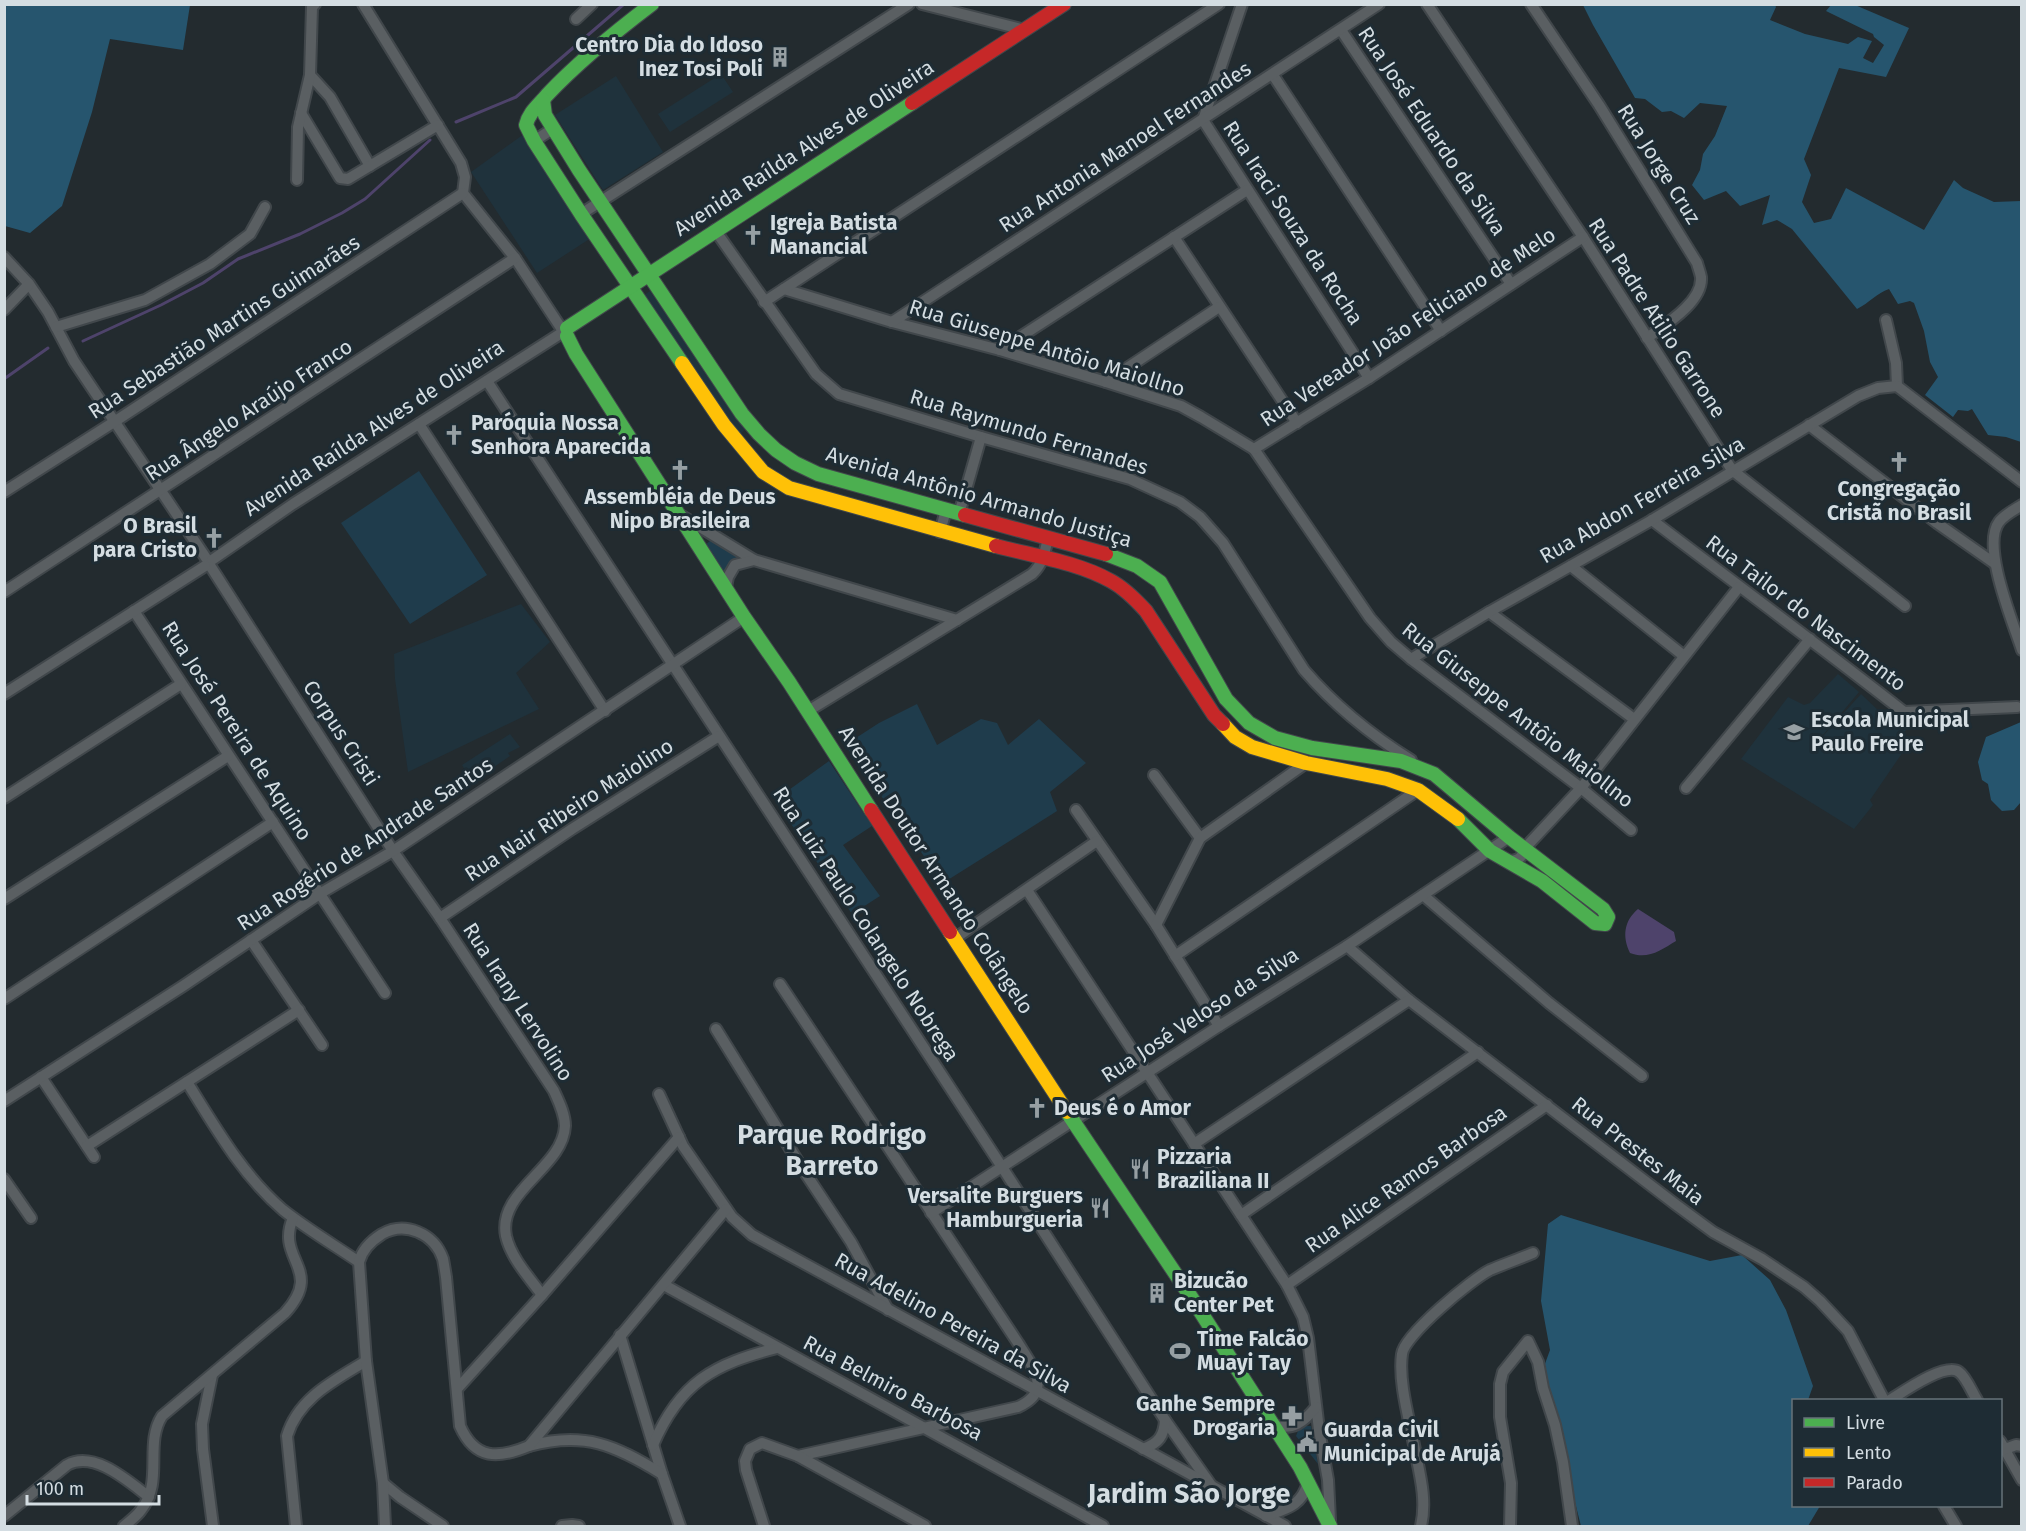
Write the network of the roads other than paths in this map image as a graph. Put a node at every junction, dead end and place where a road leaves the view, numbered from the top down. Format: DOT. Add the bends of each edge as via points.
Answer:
graph roads {
  1 [pos="315,4"];
  2 [pos="363,4"];
  3 [pos="592,4"];
  4 [pos="652,4"];
  5 [pos="909,4"];
  6 [pos="922,4"];
  7 [pos="1064,4"];
  8 [pos="1220,4"];
  9 [pos="1242,4"];
  10 [pos="1379,4"];
  11 [pos="1427,4"];
  12 [pos="1531,4"];
  13 [pos="576,19"];
  14 [pos="1025,30"];
  15 [pos="1341,30"];
  16 [pos="310,75"];
  17 [pos="1273,75"];
  18 [pos="543,100"];
  19 [pos="301,113"];
  20 [pos="1203,120"];
  21 [pos="438,125"];
  22 [pos="554,128"];
  23 [pos="534,141"];
  24 [pos="369,166"];
  25 [pos="297,180"];
  26 [pos="1247,190"];
  27 [pos="463,193"];
  28 [pos="600,201"];
  29 [pos="265,207"];
  30 [pos="580,214"];
  31 [pos="715,230"];
  32 [pos="1174,237"];
  33 [pos="1583,237"];
  34 [pos="4,257"];
  35 [pos="514,258"];
  36 [pos="649,274"];
  37 [pos="29,284"];
  38 [pos="1511,284"];
  39 [pos="630,287"];
  40 [pos="784,290"];
  41 [pos="764,302"];
  42 [pos="1219,307"];
  43 [pos="4,310"];
  44 [pos="1886,320"];
  45 [pos="892,322"];
  46 [pos="56,327"];
  47 [pos="1441,331"];
  48 [pos="564,332"];
  49 [pos="1647,338"];
  50 [pos="1000,350"];
  51 [pos="1369,378"];
  52 [pos="487,381"];
  53 [pos="1106,382"];
  54 [pos="1898,386"];
  55 [pos="114,422"];
  56 [pos="1297,423"];
  57 [pos="419,424"];
  58 [pos="1809,425"];
  59 [pos="981,437"];
  60 [pos="1254,449"];
  61 [pos="1732,470"];
  62 [pos="2022,482"];
  63 [pos="4,492"];
  64 [pos="160,492"];
  65 [pos="2022,505"];
  66 [pos="952,512"];
  67 [pos="679,515"];
  68 [pos="1652,520"];
  69 [pos="940,532"];
  70 [pos="1048,537"];
  71 [pos="1043,558"];
  72 [pos="754,560"];
  73 [pos="209,563"];
  74 [pos="1994,563"];
  75 [pos="1571,566"];
  76 [pos="726,587"];
  77 [pos="1739,587"];
  78 [pos="4,592"];
  79 [pos="1905,606"];
  80 [pos="134,611"];
  81 [pos="1489,612"];
  82 [pos="744,617"];
  83 [pos="957,620"];
  84 [pos="1810,639"];
  85 [pos="2022,650"];
  86 [pos="1684,656"];
  87 [pos="1411,659"];
  88 [pos="673,664"];
  89 [pos="181,684"];
  90 [pos="4,694"];
  91 [pos="2020,706"];
  92 [pos="604,711"];
  93 [pos="808,711"];
  94 [pos="1634,719"];
  95 [pos="719,735"];
  96 [pos="1382,742"];
  97 [pos="228,756"];
  98 [pos="1378,757"];
  99 [pos="1306,763"];
  100 [pos="1434,774"];
  101 [pos="1154,775"];
  102 [pos="1376,777"];
  103 [pos="1581,788"];
  104 [pos="1686,788"];
  105 [pos="1418,790"];
  106 [pos="4,798"];
  107 [pos="1076,810"];
  108 [pos="273,822"];
  109 [pos="1631,830"];
  110 [pos="1509,837"];
  111 [pos="1200,838"];
  112 [pos="1097,841"];
  113 [pos="1525,848"];
  114 [pos="393,850"];
  115 [pos="1490,851"];
  116 [pos="1509,861"];
  117 [pos="1027,890"];
  118 [pos="321,893"];
  119 [pos="1423,896"];
  120 [pos="4,899"];
  121 [pos="440,918"];
  122 [pos="1156,925"];
  123 [pos="954,939"];
  124 [pos="251,940"];
  125 [pos="1347,946"];
  126 [pos="1175,956"];
  127 [pos="780,984"];
  128 [pos="385,993"];
  129 [pos="4,999"];
  130 [pos="1409,1000"];
  131 [pos="299,1010"];
  132 [pos="1219,1026"];
  133 [pos="716,1029"];
  134 [pos="322,1045"];
  135 [pos="1478,1052"];
  136 [pos="1147,1073"];
  137 [pos="1642,1076"];
  138 [pos="41,1077"];
  139 [pos="187,1082"];
  140 [pos="659,1094"];
  141 [pos="4,1101"];
  142 [pos="1547,1105"];
  143 [pos="1073,1121"];
  144 [pos="679,1137"];
  145 [pos="1194,1144"];
  146 [pos="87,1146"];
  147 [pos="94,1157"];
  148 [pos="1002,1167"];
  149 [pos="4,1179"];
  150 [pos="726,1209"];
  151 [pos="932,1213"];
  152 [pos="1241,1215"];
  153 [pos="31,1218"];
  154 [pos="293,1218"];
  155 [pos="1533,1253"];
  156 [pos="359,1262"];
  157 [pos="664,1285"];
  158 [pos="1287,1285"];
  159 [pos="542,1295"];
  160 [pos="889,1311"];
  161 [pos="620,1335"];
  162 [pos="777,1348"];
  163 [pos="366,1361"];
  164 [pos="212,1375"];
  165 [pos="457,1389"];
  166 [pos="1037,1392"];
  167 [pos="1883,1399"];
  168 [pos="1893,1399"];
  169 [pos="1976,1399"];
  170 [pos="1316,1407"];
  171 [pos="1165,1420"];
  172 [pos="1273,1425"];
  173 [pos="928,1429"];
  174 [pos="653,1445"];
  175 [pos="529,1446"];
  176 [pos="2022,1446"];
  177 [pos="2002,1447"];
  178 [pos="1143,1449"];
  179 [pos="798,1456"];
  180 [pos="662,1474"];
  181 [pos="2022,1480"];
  182 [pos="1308,1482"];
  183 [pos="383,1483"];
  184 [pos="1213,1488"];
  185 [pos="149,1497"];
  186 [pos="1945,1507"];
  187 [pos="4,1516"];
  188 [pos="1266,1516"];
  189 [pos="1330,1525"];
  190 [pos="124,1527"];
  191 [pos="213,1527"];
  192 [pos="296,1527"];
  193 [pos="385,1527"];
  194 [pos="443,1527"];
  195 [pos="562,1527"];
  196 [pos="579,1527"];
  197 [pos="680,1527"];
  198 [pos="764,1527"];
  199 [pos="925,1527"];
  200 [pos="1103,1527"];
  201 [pos="1285,1527"];
  202 [pos="1420,1527"];
  203 [pos="1510,1527"];
  204 [pos="1572,1527"];
  205 [pos="1956,1527"];
  1 -- 16 [label="street"];
  2 -- 21 [label="street"];
  3 -- 13 [label="street"];
  4 -- 18 [label="street" via="593,49"];
  5 -- 28 [label="street"];
  6 -- 14 [label="street"];
  7 -- 14 [label="street, Avenida Raílda Alves de Oliveira"];
  8 -- 40 [label="street"];
  9 -- 20 [label="street"];
  10 -- 15 [label="street, Rua Antonia Manoel Fernandes"];
  11 -- 33 [label="street, Rua Padre Atilio Garrone"];
  12 -- 49 [label="street, Rua Jorge Cruz" via="1697,263 1699,291 1675,318"];
  14 -- 31 [label="street, Avenida Raílda Alves de Oliveira"];
  15 -- 17 [label="street, Rua Antonia Manoel Fernandes"];
  15 -- 38 [label="street, Rua José Eduardo da Silva"];
  16 -- 19 [label="street"];
  16 -- 24 [label="street" via="330,97"];
  17 -- 20 [label="street, Rua Antonia Manoel Fernandes"];
  17 -- 47 [label="street"];
  18 -- 22 [label="street, Avenida Antônio Armando Justiça"];
  18 -- 23 [label="street" via="525,125"];
  19 -- 24 [label="street" via="340,178 348,179"];
  19 -- 25 [label="street"];
  20 -- 26 [label="street, Rua Iraci Souza da Rocha"];
  20 -- 45 [label="street, Rua Antonia Manoel Fernandes"];
  21 -- 24 [label="street"];
  21 -- 27 [label="street" via="461,163 465,177"];
  22 -- 23 [label="street"];
  22 -- 28 [label="street, Avenida Antônio Armando Justiça"];
  23 -- 30 [label="street, Avenida Antônio Armando Justiça"];
  26 -- 32 [label="street"];
  26 -- 51 [label="street, Rua Iraci Souza da Rocha"];
  27 -- 35 [label="street, Avenida Doutor Armando Colângelo"];
  27 -- 55 [label="street, Rua Sebastião Martins Guimarães"];
  28 -- 30 [label="street"];
  28 -- 36 [label="street, Avenida Antônio Armando Justiça"];
  29 -- 46 [label="street" via="250,234 210,264 145,300"];
  30 -- 39 [label="street, Avenida Antônio Armando Justiça"];
  31 -- 36 [label="street, Avenida Raílda Alves de Oliveira"];
  31 -- 41 [label="street, Rua Raymundo Fernandes"];
  32 -- 42 [label="street"];
  32 -- 50 [label="street"];
  33 -- 38 [label="street, Rua Vereador João Feliciano de Melo"];
  33 -- 49 [label="street, Rua Padre Atilio Garrone"];
  34 -- 37 [label="street, Corpus Cristi"];
  35 -- 48 [label="street, Avenida Doutor Armando Colângelo"];
  35 -- 64 [label="street, Rua Ângelo Araújo Franco"];
  36 -- 39 [label="street, Avenida Raílda Alves de Oliveira"];
  36 -- 66 [label="street, Avenida Antônio Armando Justiça" via="742,414 781,455 818,474"];
  37 -- 43 [label="street"];
  37 -- 46 [label="street, Corpus Cristi"];
  38 -- 47 [label="street, Rua Vereador João Feliciano de Melo"];
  39 -- 48 [label="street, Avenida Raílda Alves de Oliveira"];
  39 -- 69 [label="street, Avenida Antônio Armando Justiça" via="724,425 763,472 789,488"];
  40 -- 41 [label="street"];
  40 -- 45 [label="street, Rua Giuseppe Antôio Maiollno"];
  41 -- 59 [label="street, Rua Raymundo Fernandes" via="816,374 839,394"];
  42 -- 53 [label="street"];
  42 -- 56 [label="street"];
  44 -- 54 [label="street"];
  45 -- 50 [label="street, Rua Giuseppe Antôio Maiollno"];
  46 -- 55 [label="street, Corpus Cristi"];
  47 -- 51 [label="street, Rua Vereador João Feliciano de Melo"];
  48 -- 52 [label="street, Avenida Raílda Alves de Oliveira"];
  48 -- 67 [label="street, Avenida Doutor Armando Colângelo"];
  49 -- 61 [label="street, Rua Padre Atilio Garrone"];
  50 -- 53 [label="street, Rua Giuseppe Antôio Maiollno"];
  51 -- 56 [label="street, Rua Vereador João Feliciano de Melo"];
  52 -- 57 [label="street, Avenida Raílda Alves de Oliveira"];
  52 -- 88 [label="street, Rua Luiz Paulo Colangelo Nobrega"];
  53 -- 60 [label="street, Rua Giuseppe Antôio Maiollno" via="1181,406"];
  54 -- 58 [label="street, Rua Abdon Ferreira Silva" via="1870,390"];
  54 -- 62 [label="street"];
  55 -- 63 [label="street, Rua Sebastião Martins Guimarães"];
  55 -- 64 [label="street, Corpus Cristi"];
  56 -- 60 [label="street, Rua Vereador João Feliciano de Melo"];
  57 -- 73 [label="street, Avenida Raílda Alves de Oliveira"];
  57 -- 92 [label="street"];
  58 -- 61 [label="street, Rua Abdon Ferreira Silva"];
  58 -- 74 [label="street"];
  59 -- 66 [label="street"];
  59 -- 96 [label="street, Rua Raymundo Fernandes" via="1130,478 1180,502 1200,517 1233,558 1304,670 1337,706"];
  60 -- 87 [label="street, Rua Giuseppe Antôio Maiollno" via="1370,618"];
  61 -- 68 [label="street, Rua Abdon Ferreira Silva"];
  61 -- 79 [label="street, Rua Padre Atilio Garrone"];
  64 -- 73 [label="street, Corpus Cristi"];
  64 -- 78 [label="street, Rua Ângelo Araújo Franco"];
  65 -- 74 [label="street" via="1998,522"];
  66 -- 69 [label="street"];
  66 -- 70 [label="street, Avenida Antônio Armando Justiça"];
  67 -- 72 [label="street"];
  67 -- 76 [label="street, Avenida Doutor Armando Colângelo"];
  68 -- 75 [label="street, Rua Abdon Ferreira Silva"];
  68 -- 77 [label="street, Rua Tailor do Nascimento"];
  69 -- 71 [label="street, Avenida Antônio Armando Justiça"];
  70 -- 71 [label="street"];
  70 -- 98 [label="street, Avenida Antônio Armando Justiça" via="1136,564 1160,582 1226,699 1249,723 1275,738 1311,748"];
  71 -- 83 [label="street" via="1032,574"];
  71 -- 99 [label="street, Avenida Antônio Armando Justiça" via="1100,575 1130,594 1155,622 1223,726 1252,747"];
  72 -- 76 [label="street" via="735,565"];
  72 -- 83 [label="street"];
  73 -- 80 [label="street, Avenida Raílda Alves de Oliveira"];
  73 -- 114 [label="street, Corpus Cristi"];
  74 -- 85 [label="street"];
  75 -- 81 [label="street, Rua Abdon Ferreira Silva"];
  75 -- 86 [label="street"];
  76 -- 82 [label="street, Avenida Doutor Armando Colângelo"];
  77 -- 84 [label="street, Rua Tailor do Nascimento"];
  77 -- 86 [label="street"];
  80 -- 89 [label="street, Rua José Pereira de Aquino"];
  80 -- 90 [label="street, Avenida Raílda Alves de Oliveira"];
  81 -- 87 [label="street, Rua Abdon Ferreira Silva"];
  81 -- 94 [label="street"];
  82 -- 88 [label="street, Rua Rogério de Andrade Santos"];
  82 -- 93 [label="street, Avenida Doutor Armando Colângelo"];
  83 -- 93 [label="street"];
  84 -- 91 [label="street, Rua Tailor do Nascimento" via="1904,712"];
  84 -- 104 [label="street"];
  86 -- 94 [label="street"];
  87 -- 103 [label="street, Rua Giuseppe Antôio Maiollno"];
  88 -- 92 [label="street, Rua Rogério de Andrade Santos"];
  88 -- 95 [label="street, Rua Luiz Paulo Colangelo Nobrega"];
  89 -- 97 [label="street, Rua José Pereira de Aquino"];
  89 -- 106 [label="street"];
  92 -- 114 [label="street, Rua Rogério de Andrade Santos"];
  93 -- 123 [label="street, Avenida Doutor Armando Colângelo"];
  94 -- 103 [label="street"];
  95 -- 121 [label="street, Rua Nair Ribeiro Maiolino"];
  95 -- 148 [label="street, Rua Luiz Paulo Colangelo Nobrega"];
  96 -- 98 [label="street"];
  96 -- 100 [label="street, Rua Raymundo Fernandes"];
  97 -- 108 [label="street, Rua José Pereira de Aquino"];
  97 -- 120 [label="street"];
  98 -- 100 [label="street, Avenida Antônio Armando Justiça"];
  98 -- 102 [label="street"];
  99 -- 102 [label="street, Avenida Antônio Armando Justiça"];
  99 -- 111 [label="street"];
  100 -- 110 [label="street, Avenida Antônio Armando Justiça"];
  101 -- 111 [label="street"];
  102 -- 105 [label="street, Avenida Antônio Armando Justiça"];
  103 -- 109 [label="street, Rua Giuseppe Antôio Maiollno"];
  103 -- 113 [label="street"];
  105 -- 115 [label="street, Avenida Antônio Armando Justiça" via="1459,820"];
  105 -- 126 [label="street"];
  107 -- 112 [label="street"];
  108 -- 118 [label="street, Rua José Pereira de Aquino"];
  108 -- 129 [label="street"];
  110 -- 113 [label="street, Avenida Antônio Armando Justiça"];
  110 -- 115 [label="street, Rua José Veloso da Silva"];
  111 -- 122 [label="street"];
  112 -- 117 [label="street"];
  112 -- 122 [label="street"];
  113 -- 116 [label="street" via="1519,860"];
  113 -- 116 [label="street, Avenida Antônio Armando Justiça" via="1604,909 1608,917 1605,924 1595,923 1542,881"];
  114 -- 118 [label="street, Rua Rogério de Andrade Santos"];
  114 -- 121 [label="street, Corpus Cristi"];
  115 -- 116 [label="street"];
  115 -- 119 [label="street, Rua José Veloso da Silva"];
  117 -- 123 [label="street"];
  117 -- 136 [label="street"];
  118 -- 124 [label="street, Rua Rogério de Andrade Santos"];
  118 -- 128 [label="street, Rua José Pereira de Aquino"];
  119 -- 125 [label="street, Rua José Veloso da Silva"];
  119 -- 137 [label="street"];
  121 -- 159 [label="street, Rua Irany Lervolino" via="560,1105 565,1127 561,1140 512,1204 505,1221 509,1245"];
  122 -- 126 [label="street"];
  123 -- 143 [label="street, Avenida Doutor Armando Colângelo"];
  124 -- 131 [label="street"];
  124 -- 138 [label="street, Rua Rogério de Andrade Santos"];
  125 -- 130 [label="street, Rua Prestes Maia"];
  125 -- 132 [label="street, Rua José Veloso da Silva"];
  126 -- 132 [label="street"];
  127 -- 151 [label="street"];
  130 -- 135 [label="street, Rua Prestes Maia"];
  130 -- 145 [label="street"];
  131 -- 134 [label="street"];
  131 -- 139 [label="street"];
  132 -- 136 [label="street, Rua José Veloso da Silva"];
  133 -- 160 [label="street" via="851,1242"];
  135 -- 142 [label="street, Rua Prestes Maia"];
  135 -- 152 [label="street"];
  136 -- 143 [label="street, Rua José Veloso da Silva"];
  136 -- 145 [label="street"];
  138 -- 141 [label="street, Rua Rogério de Andrade Santos"];
  138 -- 146 [label="street"];
  139 -- 146 [label="street"];
  139 -- 154 [label="street" via="235,1156"];
  140 -- 144 [label="street, Rua Adelino Pereira da Silva"];
  142 -- 158 [label="street, Rua Alice Ramos Barbosa"];
  142 -- 167 [label="street, Rua Prestes Maia" via="1713,1232 1762,1259 1820,1301 1848,1331"];
  143 -- 148 [label="street, Rua José Veloso da Silva"];
  143 -- 172 [label="street, Avenida Doutor Armando Colângelo"];
  144 -- 150 [label="street, Rua Adelino Pereira da Silva"];
  144 -- 159 [label="street"];
  145 -- 152 [label="street"];
  146 -- 147 [label="street"];
  148 -- 151 [label="street, Rua José Veloso da Silva"];
  148 -- 171 [label="street, Rua Luiz Paulo Colangelo Nobrega"];
  149 -- 153 [label="street"];
  150 -- 157 [label="street"];
  150 -- 160 [label="street, Rua Adelino Pereira da Silva" via="752,1235"];
  151 -- 166 [label="street" via="1030,1363 1038,1381"];
  152 -- 158 [label="street"];
  154 -- 156 [label="street"];
  154 -- 164 [label="street" via="288,1237 302,1281 296,1301"];
  155 -- 202 [label="street" via="1474,1281 1433,1316 1402,1352 1404,1390 1424,1504"];
  156 -- 163 [label="street"];
  156 -- 165 [label="street" via="376,1238 404,1228 419,1232 437,1248 446,1277"];
  157 -- 161 [label="street"];
  157 -- 162 [label="street, Rua Belmiro Barbosa"];
  158 -- 170 [label="street" via="1303,1317 1308,1338"];
  159 -- 165 [label="street"];
  160 -- 166 [label="street, Rua Adelino Pereira da Silva"];
  161 -- 174 [label="street"];
  161 -- 175 [label="street"];
  162 -- 173 [label="street, Rua Belmiro Barbosa"];
  162 -- 174 [label="street" via="725,1363 704,1376 673,1408"];
  163 -- 183 [label="street"];
  163 -- 192 [label="street" via="328,1385 291,1423 287,1436"];
  164 -- 185 [label="street" via="172,1407 157,1425"];
  164 -- 191 [label="street" via="202,1433"];
  165 -- 175 [label="street" via="460,1426 473,1446 499,1456"];
  166 -- 173 [label="street" via="1018,1407"];
  166 -- 178 [label="street, Rua Adelino Pereira da Silva"];
  168 -- 169 [label="street" via="1950,1369 1960,1372"];
  170 -- 172 [label="street" via="1297,1425"];
  170 -- 189 [label="street" via="1328,1480"];
  171 -- 178 [label="street" via="1160,1440"];
  171 -- 184 [label="street, Rua Luiz Paulo Colangelo Nobrega"];
  172 -- 182 [label="street, Avenida Doutor Armando Colângelo"];
  173 -- 179 [label="street"];
  173 -- 200 [label="street, Rua Belmiro Barbosa"];
  174 -- 180 [label="street"];
  175 -- 180 [label="street" via="581,1439 609,1446"];
  176 -- 177 [label="street"];
  177 -- 181 [label="street"];
  178 -- 184 [label="street, Rua Adelino Pereira da Silva"];
  179 -- 198 [label="street" via="762,1443 746,1455 746,1470"];
  179 -- 199 [label="street"];
  180 -- 197 [label="street"];
  182 -- 188 [label="street" via="1305,1495 1296,1503"];
  182 -- 189 [label="street, Avenida Doutor Armando Colângelo"];
  183 -- 193 [label="street"];
  183 -- 194 [label="street"];
  184 -- 188 [label="street, Rua Adelino Pereira da Silva"];
  185 -- 187 [label="street" via="112,1471 85,1460 74,1461"];
  185 -- 190 [label="street"];
  186 -- 205 [label="street"];
  188 -- 201 [label="street, Rua Adelino Pereira da Silva"];
  195 -- 196 [label="street"];
  203 -- 204 [label="street" via="1511,1483 1500,1417 1500,1384 1503,1372 1528,1341 1538,1362 1559,1443"];
}
